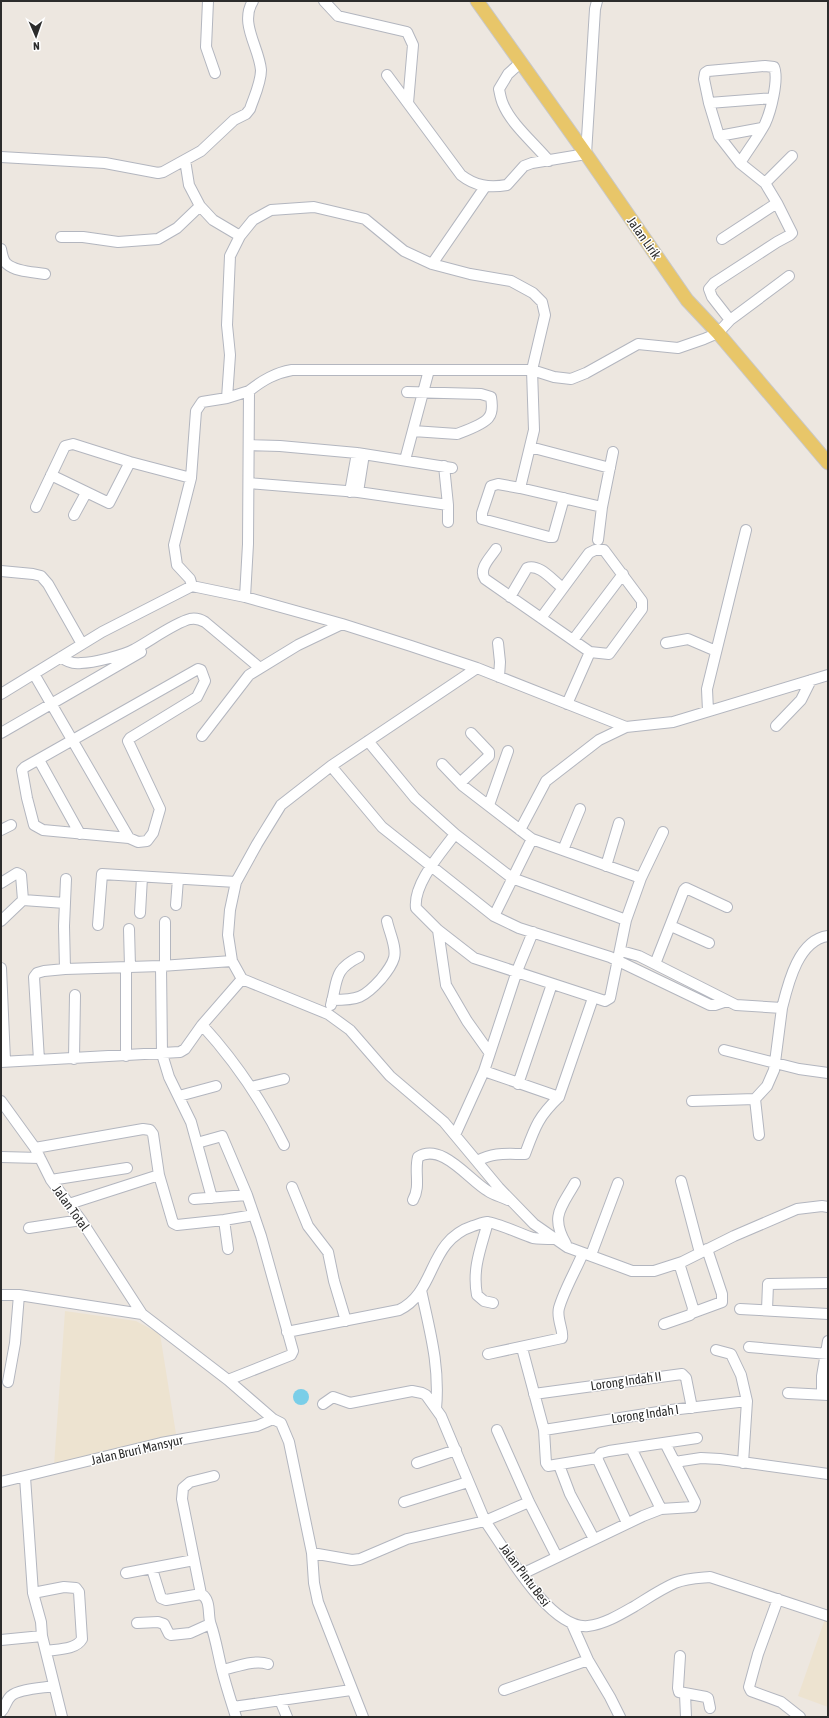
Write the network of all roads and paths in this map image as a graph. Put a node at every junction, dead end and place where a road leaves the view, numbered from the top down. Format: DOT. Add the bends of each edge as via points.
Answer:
graph roads {
  1 [pos="208,1"];
  2 [pos="253,1"];
  3 [pos="324,1"];
  4 [pos="477,1"];
  5 [pos="597,1"];
  6 [pos="520,63"];
  7 [pos="215,73"];
  8 [pos="387,75"];
  9 [pos="773,98"];
  10 [pos="709,103"];
  11 [pos="408,104"];
  12 [pos="762,128"];
  13 [pos="719,136"];
  14 [pos="586,154"];
  15 [pos="792,156"];
  16 [pos="1,157"];
  17 [pos="185,160"];
  18 [pos="549,161"];
  19 [pos="740,163"];
  20 [pos="765,182"];
  21 [pos="485,187"];
  22 [pos="777,203"];
  23 [pos="200,206"];
  24 [pos="240,236"];
  25 [pos="61,238"];
  26 [pos="722,239"];
  27 [pos="1,249"];
  28 [pos="432,264"];
  29 [pos="45,274"];
  30 [pos="789,276"];
  31 [pos="730,320"];
  32 [pos="718,333"];
  33 [pos="429,370"];
  34 [pos="532,370"];
  35 [pos="249,391"];
  36 [pos="407,392"];
  37 [pos="422,393"];
  38 [pos="227,398"];
  39 [pos="413,431"];
  40 [pos="249,445"];
  41 [pos="530,447"];
  42 [pos="613,452"];
  43 [pos="360,454"];
  44 [pos="405,460"];
  45 [pos="828,462"];
  46 [pos="128,466"];
  47 [pos="610,468"];
  48 [pos="51,475"];
  49 [pos="191,478"];
  50 [pos="249,483"];
  51 [pos="520,488"];
  52 [pos="354,492"];
  53 [pos="85,496"];
  54 [pos="564,498"];
  55 [pos="448,505"];
  56 [pos="36,507"];
  57 [pos="602,507"];
  58 [pos="74,515"];
  59 [pos="448,522"];
  60 [pos="746,530"];
  61 [pos="598,540"];
  62 [pos="496,549"];
  63 [pos="1,571"];
  64 [pos="623,574"];
  65 [pos="192,586"];
  66 [pos="563,588"];
  67 [pos="510,597"];
  68 [pos="245,598"];
  69 [pos="541,618"];
  70 [pos="342,624"];
  71 [pos="177,632"];
  72 [pos="573,640"];
  73 [pos="498,643"];
  74 [pos="666,643"];
  75 [pos="82,644"];
  76 [pos="716,651"];
  77 [pos="590,652"];
  78 [pos="61,657"];
  79 [pos="260,668"];
  80 [pos="477,668"];
  81 [pos="34,674"];
  82 [pos="828,675"];
  83 [pos="499,677"];
  84 [pos="811,680"];
  85 [pos="3,689"];
  86 [pos="52,703"];
  87 [pos="567,704"];
  88 [pos="708,711"];
  89 [pos="776,726"];
  90 [pos="626,727"];
  91 [pos="1,733"];
  92 [pos="471,733"];
  93 [pos="202,736"];
  94 [pos="73,740"];
  95 [pos="368,742"];
  96 [pos="508,750"];
  97 [pos="39,760"];
  98 [pos="442,764"];
  99 [pos="331,766"];
  100 [pos="460,783"];
  101 [pos="489,805"];
  102 [pos="580,809"];
  103 [pos="619,823"];
  104 [pos="11,825"];
  105 [pos="1,830"];
  106 [pos="520,830"];
  107 [pos="662,832"];
  108 [pos="80,834"];
  109 [pos="455,834"];
  110 [pos="130,838"];
  111 [pos="532,840"];
  112 [pos="562,850"];
  113 [pos="431,866"];
  114 [pos="606,866"];
  115 [pos="142,876"];
  116 [pos="512,878"];
  117 [pos="641,878"];
  118 [pos="66,879"];
  119 [pos="178,879"];
  120 [pos="236,882"];
  121 [pos="1,883"];
  122 [pos="23,900"];
  123 [pos="65,903"];
  124 [pos="176,905"];
  125 [pos="727,906"];
  126 [pos="140,913"];
  127 [pos="494,916"];
  128 [pos="626,920"];
  129 [pos="387,921"];
  130 [pos="1,922"];
  131 [pos="165,922"];
  132 [pos="98,925"];
  133 [pos="671,926"];
  134 [pos="129,929"];
  135 [pos="438,930"];
  136 [pos="533,932"];
  137 [pos="828,936"];
  138 [pos="709,943"];
  139 [pos="621,951"];
  140 [pos="359,957"];
  141 [pos="232,961"];
  142 [pos="618,961"];
  143 [pos="655,964"];
  144 [pos="163,966"];
  145 [pos="128,967"];
  146 [pos="1,968"];
  147 [pos="65,969"];
  148 [pos="517,971"];
  149 [pos="242,979"];
  150 [pos="552,984"];
  151 [pos="75,996"];
  152 [pos="592,998"];
  153 [pos="332,1000"];
  154 [pos="727,1001"];
  155 [pos="782,1008"];
  156 [pos="328,1014"];
  157 [pos="202,1025"];
  158 [pos="724,1050"];
  159 [pos="489,1052"];
  160 [pos="162,1054"];
  161 [pos="126,1056"];
  162 [pos="74,1058"];
  163 [pos="39,1060"];
  164 [pos="3,1062"];
  165 [pos="775,1062"];
  166 [pos="484,1072"];
  167 [pos="828,1074"];
  168 [pos="284,1079"];
  169 [pos="518,1084"];
  170 [pos="216,1086"];
  171 [pos="251,1087"];
  172 [pos="179,1096"];
  173 [pos="559,1096"];
  174 [pos="755,1099"];
  175 [pos="1,1101"];
  176 [pos="692,1101"];
  177 [pos="455,1135"];
  178 [pos="759,1135"];
  179 [pos="197,1143"];
  180 [pos="284,1144"];
  181 [pos="37,1153"];
  182 [pos="1,1157"];
  183 [pos="477,1161"];
  184 [pos="127,1168"];
  185 [pos="158,1175"];
  186 [pos="51,1180"];
  187 [pos="681,1181"];
  188 [pos="575,1183"];
  189 [pos="618,1183"];
  190 [pos="292,1187"];
  191 [pos="248,1195"];
  192 [pos="194,1198"];
  193 [pos="212,1198"];
  194 [pos="413,1200"];
  195 [pos="512,1202"];
  196 [pos="69,1204"];
  197 [pos="828,1207"];
  198 [pos="254,1215"];
  199 [pos="81,1220"];
  200 [pos="224,1220"];
  201 [pos="488,1222"];
  202 [pos="29,1228"];
  203 [pos="557,1240"];
  204 [pos="567,1246"];
  205 [pos="228,1249"];
  206 [pos="704,1251"];
  207 [pos="587,1254"];
  208 [pos="679,1263"];
  209 [pos="828,1283"];
  210 [pos="421,1290"];
  211 [pos="1,1295"];
  212 [pos="19,1295"];
  213 [pos="493,1303"];
  214 [pos="740,1309"];
  215 [pos="767,1310"];
  216 [pos="692,1313"];
  217 [pos="142,1314"];
  218 [pos="828,1314"];
  219 [pos="346,1321"];
  220 [pos="664,1324"];
  221 [pos="287,1332"];
  222 [pos="828,1342"];
  223 [pos="749,1347"];
  224 [pos="522,1348"];
  225 [pos="716,1350"];
  226 [pos="488,1354"];
  227 [pos="827,1354"];
  228 [pos="228,1380"];
  229 [pos="8,1382"];
  230 [pos="788,1393"];
  231 [pos="534,1394"];
  232 [pos="826,1396"];
  233 [pos="747,1401"];
  234 [pos="323,1404"];
  235 [pos="692,1408"];
  236 [pos="436,1409"];
  237 [pos="273,1419"];
  238 [pos="497,1430"];
  239 [pos="544,1430"];
  240 [pos="697,1438"];
  241 [pos="665,1443"];
  242 [pos="631,1448"];
  243 [pos="456,1450"];
  244 [pos="597,1458"];
  245 [pos="675,1462"];
  246 [pos="417,1463"];
  247 [pos="743,1463"];
  248 [pos="559,1465"];
  249 [pos="828,1474"];
  250 [pos="214,1476"];
  251 [pos="25,1477"];
  252 [pos="1,1482"];
  253 [pos="468,1482"];
  254 [pos="404,1502"];
  255 [pos="529,1502"];
  256 [pos="661,1509"];
  257 [pos="485,1521"];
  258 [pos="627,1523"];
  259 [pos="594,1539"];
  260 [pos="312,1553"];
  261 [pos="557,1557"];
  262 [pos="194,1560"];
  263 [pos="152,1569"];
  264 [pos="126,1573"];
  265 [pos="522,1574"];
  266 [pos="33,1592"];
  267 [pos="201,1594"];
  268 [pos="778,1599"];
  269 [pos="828,1616"];
  270 [pos="137,1623"];
  271 [pos="210,1624"];
  272 [pos="572,1624"];
  273 [pos="42,1636"];
  274 [pos="1,1640"];
  275 [pos="46,1652"];
  276 [pos="680,1656"];
  277 [pos="588,1660"];
  278 [pos="268,1664"];
  279 [pos="222,1670"];
  280 [pos="54,1686"];
  281 [pos="351,1690"];
  282 [pos="504,1690"];
  283 [pos="685,1694"];
  284 [pos="280,1700"];
  285 [pos="710,1708"];
  286 [pos="1,1712"];
  287 [pos="235,1712"];
  288 [pos="62,1717"];
  289 [pos="286,1717"];
  290 [pos="363,1717"];
  291 [pos="620,1717"];
  292 [pos="686,1717"];
  293 [pos="800,1717"];
  1 -- 7 [label="street" via="206,47"];
  2 -- 17 [label="street" via="248,22 261,71 250,109 234,120 205,148"];
  3 -- 11 [label="street" via="338,16 407,32 414,45"];
  4 -- 6 [label="main road, Jalan Lirik"];
  5 -- 14 [label="street" via="594,9"];
  6 -- 14 [label="main road, Jalan Lirik"];
  6 -- 18 [label="street" via="508,74 499,89 503,105 522,132"];
  8 -- 11 [label="street"];
  9 -- 10 [label="street"];
  9 -- 10 [label="street" via="776,73 774,67 708,70 704,79"];
  9 -- 12 [label="street"];
  10 -- 13 [label="street"];
  11 -- 21 [label="street" via="461,176 471,183"];
  12 -- 13 [label="street"];
  12 -- 19 [label="street"];
  13 -- 19 [label="street"];
  14 -- 18 [label="street"];
  14 -- 32 [label="main road, Jalan Lirik" via="687,300"];
  15 -- 20 [label="street"];
  16 -- 17 [label="street" via="105,163 152,173 163,172"];
  17 -- 23 [label="street" via="189,185"];
  18 -- 21 [label="street" via="524,166 507,185"];
  19 -- 20 [label="street"];
  20 -- 22 [label="street"];
  21 -- 28 [label="street"];
  22 -- 26 [label="street"];
  22 -- 31 [label="street" via="792,233 714,283 709,289 712,297"];
  23 -- 24 [label="street" via="213,220"];
  23 -- 25 [label="street" via="176,228 158,239 118,242 83,237"];
  24 -- 28 [label="street" via="252,220 271,210 314,207 365,219 404,251"];
  24 -- 38 [label="street" via="230,256 226,325 230,355"];
  27 -- 29 [label="street" via="8,266"];
  28 -- 34 [label="street" via="511,281 533,292 542,302 545,315"];
  30 -- 31 [label="street"];
  31 -- 32 [label="street"];
  32 -- 34 [label="street" via="678,348 638,344 571,379"];
  32 -- 45 [label="main road, Jalan Lirik"];
  33 -- 34 [label="street"];
  33 -- 35 [label="street" via="292,370 278,372"];
  33 -- 37 [label="street"];
  34 -- 41 [label="street" via="534,430"];
  35 -- 38 [label="street"];
  35 -- 40 [label="street"];
  36 -- 37 [label="street"];
  37 -- 39 [label="street"];
  37 -- 39 [label="street" via="481,394 491,398 490,417 457,434"];
  38 -- 49 [label="street" via="202,402 196,411"];
  39 -- 44 [label="street"];
  40 -- 43 [label="street"];
  40 -- 50 [label="street"];
  41 -- 47 [label="street"];
  41 -- 51 [label="street"];
  42 -- 47 [label="street"];
  43 -- 44 [label="street"];
  43 -- 52 [label="street"];
  44 -- 55 [label="street" via="448,467"];
  46 -- 48 [label="street" via="92,450 69,444 65,446"];
  46 -- 49 [label="street"];
  46 -- 53 [label="street" via="106,506"];
  47 -- 57 [label="street"];
  48 -- 53 [label="street"];
  48 -- 56 [label="street"];
  49 -- 65 [label="street" via="174,545 177,565 190,579"];
  50 -- 52 [label="street"];
  50 -- 68 [label="street"];
  51 -- 54 [label="street"];
  51 -- 54 [label="street" via="498,484 491,486 482,519 553,537"];
  52 -- 55 [label="street"];
  53 -- 58 [label="street"];
  54 -- 57 [label="street"];
  55 -- 59 [label="street"];
  57 -- 61 [label="street"];
  60 -- 76 [label="street"];
  62 -- 67 [label="street" via="482,575"];
  63 -- 75 [label="street" via="41,576"];
  64 -- 66 [label="street" via="604,550 595,550 589,553"];
  64 -- 72 [label="street"];
  64 -- 77 [label="street" via="642,601 642,609 609,654"];
  65 -- 68 [label="street"];
  65 -- 75 [label="street"];
  66 -- 67 [label="street" via="532,566 526,568"];
  66 -- 69 [label="street"];
  67 -- 69 [label="street"];
  68 -- 70 [label="street"];
  69 -- 72 [label="street"];
  70 -- 79 [label="street" via="298,645"];
  70 -- 80 [label="street"];
  71 -- 86 [label="street"];
  72 -- 77 [label="street"];
  73 -- 83 [label="street"];
  74 -- 76 [label="street" via="688,639"];
  75 -- 78 [label="street"];
  76 -- 88 [label="street" via="707,689"];
  77 -- 87 [label="street"];
  78 -- 79 [label="street" via="67,662 82,663 124,653 178,624 196,619 205,622"];
  78 -- 81 [label="street"];
  79 -- 93 [label="street" via="249,675"];
  80 -- 83 [label="street"];
  80 -- 95 [label="street"];
  81 -- 85 [label="street"];
  81 -- 86 [label="street"];
  82 -- 84 [label="street"];
  83 -- 87 [label="street"];
  84 -- 88 [label="street"];
  84 -- 89 [label="street" via="801,700"];
  86 -- 91 [label="street"];
  86 -- 94 [label="street"];
  87 -- 90 [label="street"];
  88 -- 90 [label="street" via="673,722"];
  90 -- 106 [label="street" via="599,740 546,781"];
  92 -- 100 [label="street" via="489,752 489,756"];
  94 -- 97 [label="street"];
  94 -- 110 [label="street"];
  94 -- 110 [label="street" via="198,669 201,670 204,681 197,697 128,741 160,809 153,833 147,841 138,842"];
  95 -- 99 [label="street"];
  95 -- 109 [label="street" via="415,798"];
  96 -- 101 [label="street"];
  97 -- 108 [label="street"];
  97 -- 108 [label="street" via="22,770 34,825 43,830"];
  98 -- 100 [label="street"];
  99 -- 113 [label="street" via="382,827"];
  99 -- 120 [label="street" via="281,805"];
  100 -- 101 [label="street"];
  101 -- 106 [label="street"];
  102 -- 112 [label="street"];
  103 -- 114 [label="street"];
  104 -- 105 [label="street"];
  106 -- 111 [label="street"];
  107 -- 117 [label="street"];
  108 -- 110 [label="street"];
  109 -- 113 [label="street"];
  109 -- 116 [label="street"];
  111 -- 112 [label="street"];
  111 -- 116 [label="street"];
  112 -- 114 [label="street"];
  113 -- 127 [label="street"];
  113 -- 135 [label="street" via="415,901 416,908"];
  114 -- 117 [label="street"];
  115 -- 119 [label="street"];
  115 -- 126 [label="street"];
  115 -- 132 [label="street" via="102,874"];
  116 -- 127 [label="street"];
  116 -- 128 [label="street"];
  117 -- 128 [label="street"];
  118 -- 123 [label="street"];
  119 -- 120 [label="street"];
  119 -- 124 [label="street"];
  120 -- 141 [label="street" via="228,935"];
  121 -- 122 [label="street" via="19,873"];
  122 -- 123 [label="street"];
  122 -- 130 [label="street"];
  123 -- 147 [label="street"];
  125 -- 133 [label="street" via="686,888"];
  127 -- 136 [label="street"];
  128 -- 139 [label="street"];
  129 -- 153 [label="street" via="394,957 386,973 367,994 348,1000"];
  131 -- 144 [label="street"];
  133 -- 138 [label="street"];
  133 -- 143 [label="street"];
  134 -- 145 [label="street"];
  135 -- 148 [label="street" via="474,958"];
  135 -- 159 [label="street" via="446,985"];
  136 -- 142 [label="street"];
  136 -- 148 [label="street"];
  137 -- 155 [label="street" via="807,948 790,975"];
  139 -- 142 [label="street"];
  139 -- 143 [label="street"];
  140 -- 153 [label="street" via="346,963 339,972"];
  141 -- 144 [label="street"];
  141 -- 149 [label="street"];
  142 -- 152 [label="street" via="610,998 605,1001"];
  142 -- 154 [label="street" via="710,1005"];
  143 -- 154 [label="street"];
  144 -- 145 [label="street"];
  144 -- 160 [label="street"];
  145 -- 147 [label="street"];
  145 -- 161 [label="street"];
  146 -- 164 [label="street"];
  147 -- 163 [label="street" via="44,971 34,977"];
  148 -- 150 [label="street"];
  148 -- 159 [label="street"];
  149 -- 156 [label="street"];
  149 -- 157 [label="street"];
  150 -- 152 [label="street"];
  150 -- 169 [label="street"];
  151 -- 162 [label="street"];
  152 -- 173 [label="street"];
  153 -- 156 [label="street"];
  154 -- 155 [label="street" via="736,1005"];
  155 -- 165 [label="street"];
  156 -- 177 [label="street" via="350,1030 390,1076 444,1122"];
  157 -- 160 [label="street" via="185,1049"];
  157 -- 171 [label="street"];
  158 -- 165 [label="street"];
  159 -- 166 [label="street"];
  160 -- 161 [label="street"];
  160 -- 172 [label="street"];
  161 -- 162 [label="street"];
  162 -- 163 [label="street"];
  163 -- 164 [label="street"];
  165 -- 167 [label="street"];
  165 -- 174 [label="street" via="767,1086"];
  166 -- 169 [label="street"];
  166 -- 177 [label="street"];
  168 -- 171 [label="street"];
  169 -- 173 [label="street"];
  170 -- 172 [label="street"];
  171 -- 180 [label="street"];
  172 -- 179 [label="street"];
  173 -- 183 [label="street" via="546,1108 537,1122 525,1154 490,1155"];
  174 -- 176 [label="street"];
  174 -- 178 [label="street"];
  175 -- 181 [label="street, Jalan Total"];
  177 -- 183 [label="street"];
  179 -- 191 [label="street" via="222,1136"];
  179 -- 193 [label="street"];
  181 -- 182 [label="street"];
  181 -- 185 [label="street" via="143,1129 150,1130 153,1134"];
  181 -- 186 [label="street, Jalan Total"];
  183 -- 195 [label="street"];
  184 -- 186 [label="street"];
  185 -- 196 [label="street"];
  185 -- 200 [label="street" via="172,1223 177,1225"];
  186 -- 196 [label="street, Jalan Total"];
  187 -- 206 [label="street"];
  188 -- 204 [label="street" via="558,1213 557,1223"];
  189 -- 207 [label="street"];
  190 -- 219 [label="street" via="308,1226 328,1252"];
  191 -- 193 [label="street"];
  191 -- 198 [label="street"];
  192 -- 193 [label="street"];
  194 -- 195 [label="street" via="417,1193 418,1157 433,1153 450,1160 488,1191"];
  195 -- 203 [label="street" via="534,1224"];
  196 -- 199 [label="street, Jalan Total"];
  197 -- 206 [label="street" via="797,1209"];
  198 -- 200 [label="street"];
  198 -- 221 [label="street"];
  199 -- 202 [label="street"];
  199 -- 217 [label="street, Jalan Total"];
  200 -- 205 [label="street"];
  201 -- 203 [label="street" via="535,1238"];
  201 -- 210 [label="street" via="461,1230 448,1240"];
  201 -- 213 [label="street" via="475,1270 475,1284 477,1295 484,1301"];
  203 -- 204 [label="street"];
  204 -- 207 [label="street"];
  206 -- 208 [label="street"];
  206 -- 216 [label="street" via="722,1294 722,1302"];
  207 -- 208 [label="street" via="632,1271 654,1271"];
  207 -- 224 [label="street" via="559,1308 558,1321 562,1338"];
  208 -- 216 [label="street" via="693,1308"];
  209 -- 215 [label="street" via="768,1284"];
  210 -- 219 [label="street" via="409,1305 399,1310"];
  210 -- 236 [label="street" via="436,1359"];
  211 -- 212 [label="street"];
  212 -- 217 [label="street"];
  212 -- 229 [label="street" via="15,1343"];
  214 -- 215 [label="street"];
  215 -- 218 [label="street"];
  216 -- 220 [label="street"];
  217 -- 228 [label="street"];
  219 -- 221 [label="street"];
  221 -- 228 [label="street" via="293,1351 291,1355"];
  222 -- 227 [label="street"];
  223 -- 227 [label="street"];
  224 -- 226 [label="street"];
  224 -- 231 [label="street"];
  225 -- 233 [label="street" via="731,1354 741,1375"];
  227 -- 232 [label="street" via="822,1376"];
  228 -- 237 [label="street"];
  230 -- 232 [label="street"];
  231 -- 235 [label="street, Lorong Indah II" via="682,1374 686,1378"];
  231 -- 239 [label="street"];
  233 -- 235 [label="street, Lorong Indah I"];
  233 -- 247 [label="street"];
  234 -- 236 [label="street, Jalan Pintu Besi" via="333,1397 350,1403 412,1391 426,1395"];
  235 -- 239 [label="street, Lorong Indah I"];
  236 -- 243 [label="street, Jalan Pintu Besi"];
  237 -- 251 [label="street, Jalan Bruri Mansyur" via="257,1426 161,1443"];
  237 -- 260 [label="street" via="281,1423 289,1442"];
  238 -- 255 [label="street"];
  239 -- 248 [label="street" via="547,1465"];
  240 -- 241 [label="street"];
  241 -- 242 [label="street"];
  241 -- 245 [label="street"];
  242 -- 244 [label="street" via="601,1453"];
  242 -- 256 [label="street"];
  243 -- 246 [label="street"];
  243 -- 253 [label="street, Jalan Pintu Besi"];
  244 -- 248 [label="street"];
  244 -- 258 [label="street"];
  245 -- 247 [label="street" via="711,1458"];
  245 -- 256 [label="street" via="695,1505"];
  247 -- 249 [label="street"];
  248 -- 259 [label="street" via="570,1494"];
  250 -- 262 [label="street" via="190,1482 183,1488 182,1499"];
  251 -- 252 [label="street, Jalan Bruri Mansyur"];
  251 -- 266 [label="street"];
  253 -- 254 [label="street"];
  253 -- 257 [label="street, Jalan Pintu Besi"];
  255 -- 257 [label="street"];
  255 -- 261 [label="street"];
  256 -- 258 [label="street"];
  257 -- 260 [label="street" via="407,1540 360,1559"];
  257 -- 265 [label="street, Jalan Pintu Besi"];
  258 -- 259 [label="street"];
  259 -- 261 [label="street"];
  260 -- 281 [label="street" via="318,1602"];
  261 -- 265 [label="street"];
  262 -- 263 [label="street"];
  262 -- 267 [label="street"];
  263 -- 264 [label="street"];
  263 -- 267 [label="street" via="161,1598 166,1600"];
  265 -- 272 [label="street, Jalan Pintu Besi" via="537,1595 556,1614"];
  266 -- 273 [label="street"];
  266 -- 275 [label="street" via="64,1587 76,1588 79,1592 82,1638 75,1646"];
  267 -- 271 [label="street" via="207,1603"];
  268 -- 269 [label="street, Jalan Pintu Besi"];
  268 -- 272 [label="street, Jalan Pintu Besi" via="710,1577 691,1578 675,1582 602,1623 587,1626"];
  268 -- 293 [label="street" via="749,1687 751,1692 781,1702"];
  270 -- 271 [label="street" via="164,1624 172,1635 190,1633"];
  271 -- 279 [label="street" via="216,1638"];
  272 -- 277 [label="street"];
  273 -- 274 [label="street"];
  273 -- 275 [label="street"];
  275 -- 280 [label="street"];
  276 -- 283 [label="street" via="678,1688 679,1692"];
  277 -- 282 [label="street"];
  277 -- 291 [label="street"];
  278 -- 279 [label="street" via="254,1663"];
  279 -- 287 [label="street"];
  280 -- 286 [label="street" via="11,1695"];
  280 -- 288 [label="street"];
  281 -- 284 [label="street"];
  281 -- 290 [label="street"];
  283 -- 285 [label="street" via="708,1698"];
  283 -- 292 [label="street"];
  284 -- 287 [label="street"];
  284 -- 289 [label="street"];
}
